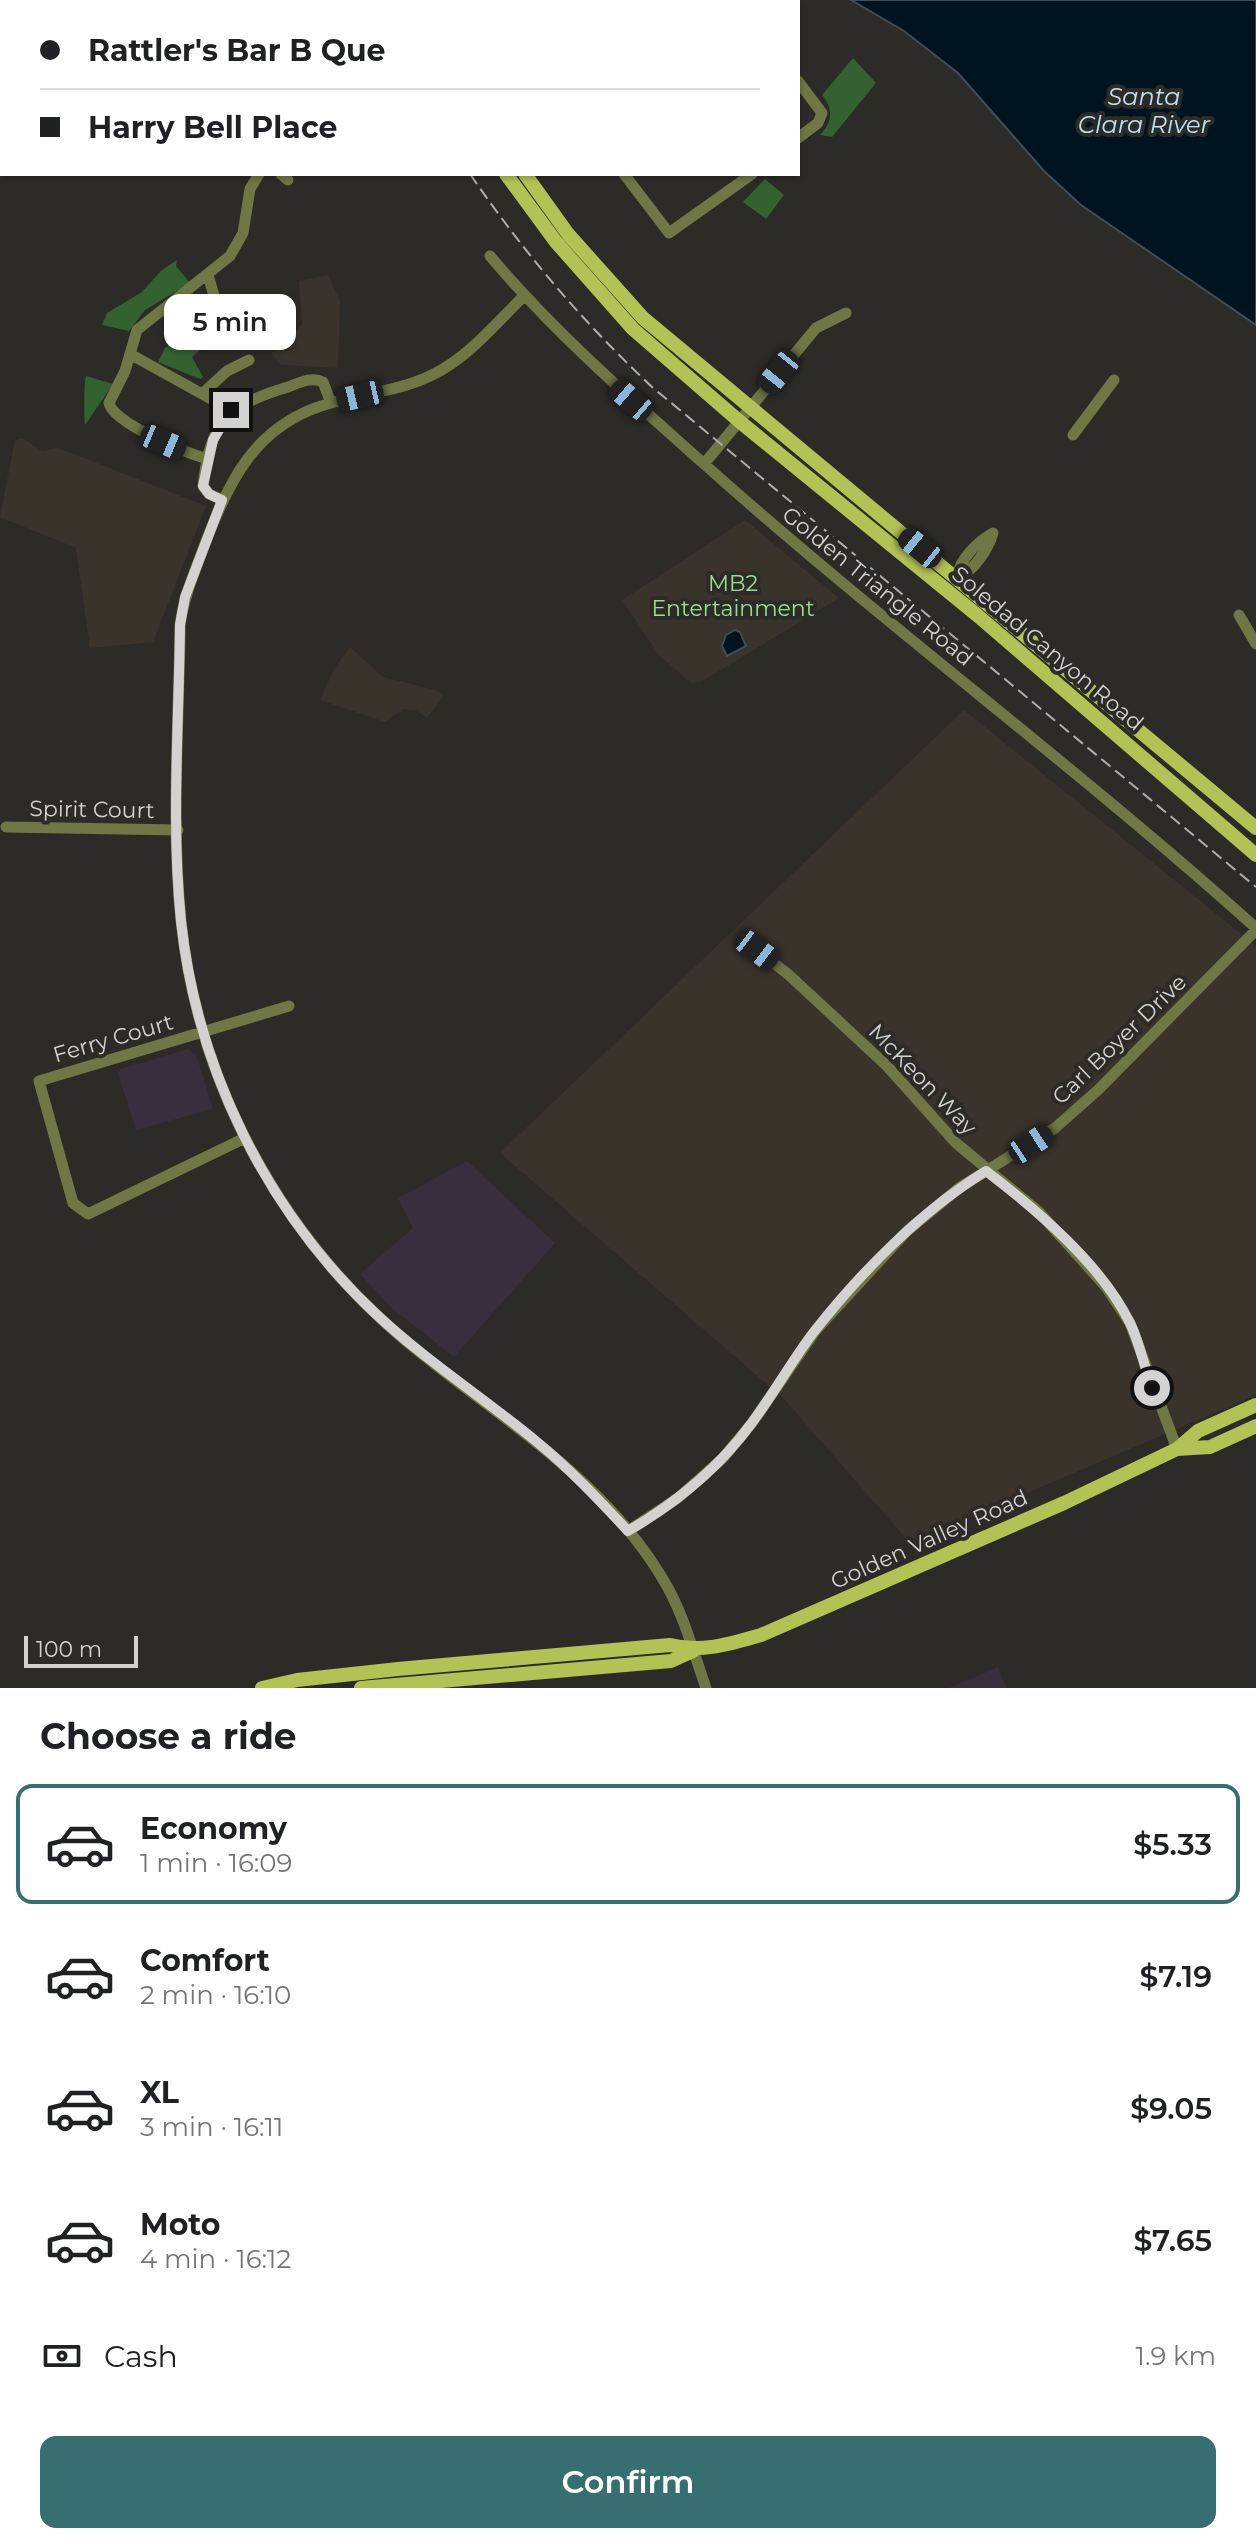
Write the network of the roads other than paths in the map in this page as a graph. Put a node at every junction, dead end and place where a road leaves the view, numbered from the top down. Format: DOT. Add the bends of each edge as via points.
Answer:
graph roads {
  1 [pos="800,84"];
  2 [pos="800,136"];
  3 [pos="258,176"];
  4 [pos="507,176"];
  5 [pos="526,176"];
  6 [pos="626,176"];
  7 [pos="749,176"];
  8 [pos="490,256"];
  9 [pos="208,275"];
  10 [pos="524,296"];
  11 [pos="846,313"];
  12 [pos="221,320"];
  13 [pos="130,354"];
  14 [pos="249,360"];
  15 [pos="1114,380"];
  16 [pos="203,393"];
  17 [pos="331,403"];
  18 [pos="231,410"];
  19 [pos="744,415"];
  20 [pos="1073,435"];
  21 [pos="208,459"];
  22 [pos="704,464"];
  23 [pos="222,500"];
  24 [pos="881,538"];
  25 [pos="957,577"];
  26 [pos="1239,615"];
  27 [pos="1256,644"];
  28 [pos="1058,685"];
  29 [pos="6,827"];
  30 [pos="1256,828"];
  31 [pos="178,830"];
  32 [pos="1255,853"];
  33 [pos="1256,929"];
  34 [pos="751,945"];
  35 [pos="289,1006"];
  36 [pos="203,1033"];
  37 [pos="245,1138"];
  38 [pos="986,1171"];
  39 [pos="1256,1405"];
  40 [pos="1256,1426"];
  41 [pos="1177,1449"];
  42 [pos="628,1531"];
  43 [pos="693,1651"];
  44 [pos="262,1688"];
  45 [pos="361,1688"];
  46 [pos="706,1688"];
  1 -- 2 [label="street" via="822,113"];
  3 -- 9 [label="street" via="235,247"];
  4 -- 19 [label="main road, Soledad Canyon Road" via="556,242 633,329"];
  5 -- 19 [label="main road, Soledad Canyon Road" via="568,234 643,318"];
  6 -- 7 [label="street" via="669,233"];
  8 -- 10 [label="street, Golden Triangle Road"];
  9 -- 12 [label="street"];
  9 -- 13 [label="street" via="137,330"];
  10 -- 17 [label="street" via="443,370"];
  10 -- 22 [label="street, Golden Triangle Road" via="608,380"];
  11 -- 19 [label="street" via="816,328"];
  13 -- 16 [label="street"];
  13 -- 21 [label="street" via="110,409 163,442"];
  14 -- 16 [label="street"];
  15 -- 20 [label="street"];
  16 -- 18 [label="street"];
  17 -- 18 [label="street" via="323,382 313,379"];
  17 -- 23 [label="street" via="267,436 236,471"];
  18 -- 21 [label="street"];
  19 -- 22 [label="street"];
  19 -- 24 [label="main road, Soledad Canyon Road"];
  19 -- 25 [label="main road, Soledad Canyon Road"];
  21 -- 23 [label="street" via="203,486"];
  22 -- 33 [label="street, Golden Triangle Road" via="857,596 1070,767"];
  23 -- 31 [label="street" via="182,611"];
  24 -- 25 [label="main road" via="899,544 941,577"];
  24 -- 28 [label="main road, Soledad Canyon Road"];
  25 -- 28 [label="main road" via="962,594"];
  25 -- 30 [label="main road, Soledad Canyon Road"];
  26 -- 27 [label="street"];
  28 -- 32 [label="main road, Soledad Canyon Road"];
  29 -- 31 [label="street, Spirit Court"];
  31 -- 36 [label="street" via="181,921"];
  33 -- 38 [label="street, Carl Boyer Drive" via="1098,1090 1055,1128"];
  34 -- 38 [label="street, McKeon Way" via="887,1066"];
  35 -- 36 [label="street, Ferry Court"];
  36 -- 37 [label="street"];
  36 -- 37 [label="street, Ferry Court" via="39,1081 73,1203 88,1214"];
  37 -- 42 [label="street" via="293,1220 354,1292 414,1347 547,1450"];
  38 -- 41 [label="street, McKeon Way" via="1039,1212 1106,1287 1135,1333"];
  38 -- 42 [label="street, Carl Boyer Drive" via="913,1225 830,1313 752,1423 713,1468"];
  39 -- 41 [label="main road, Golden Valley Road" via="1198,1431"];
  40 -- 41 [label="main road, Golden Valley Road" via="1210,1447"];
  41 -- 43 [label="main road, Golden Valley Road" via="813,1615 761,1635"];
  42 -- 43 [label="street" via="670,1591"];
  43 -- 44 [label="main road, Golden Valley Road" via="670,1645 407,1668"];
  43 -- 45 [label="main road, Golden Valley Road" via="671,1661"];
  43 -- 46 [label="street"];
}
